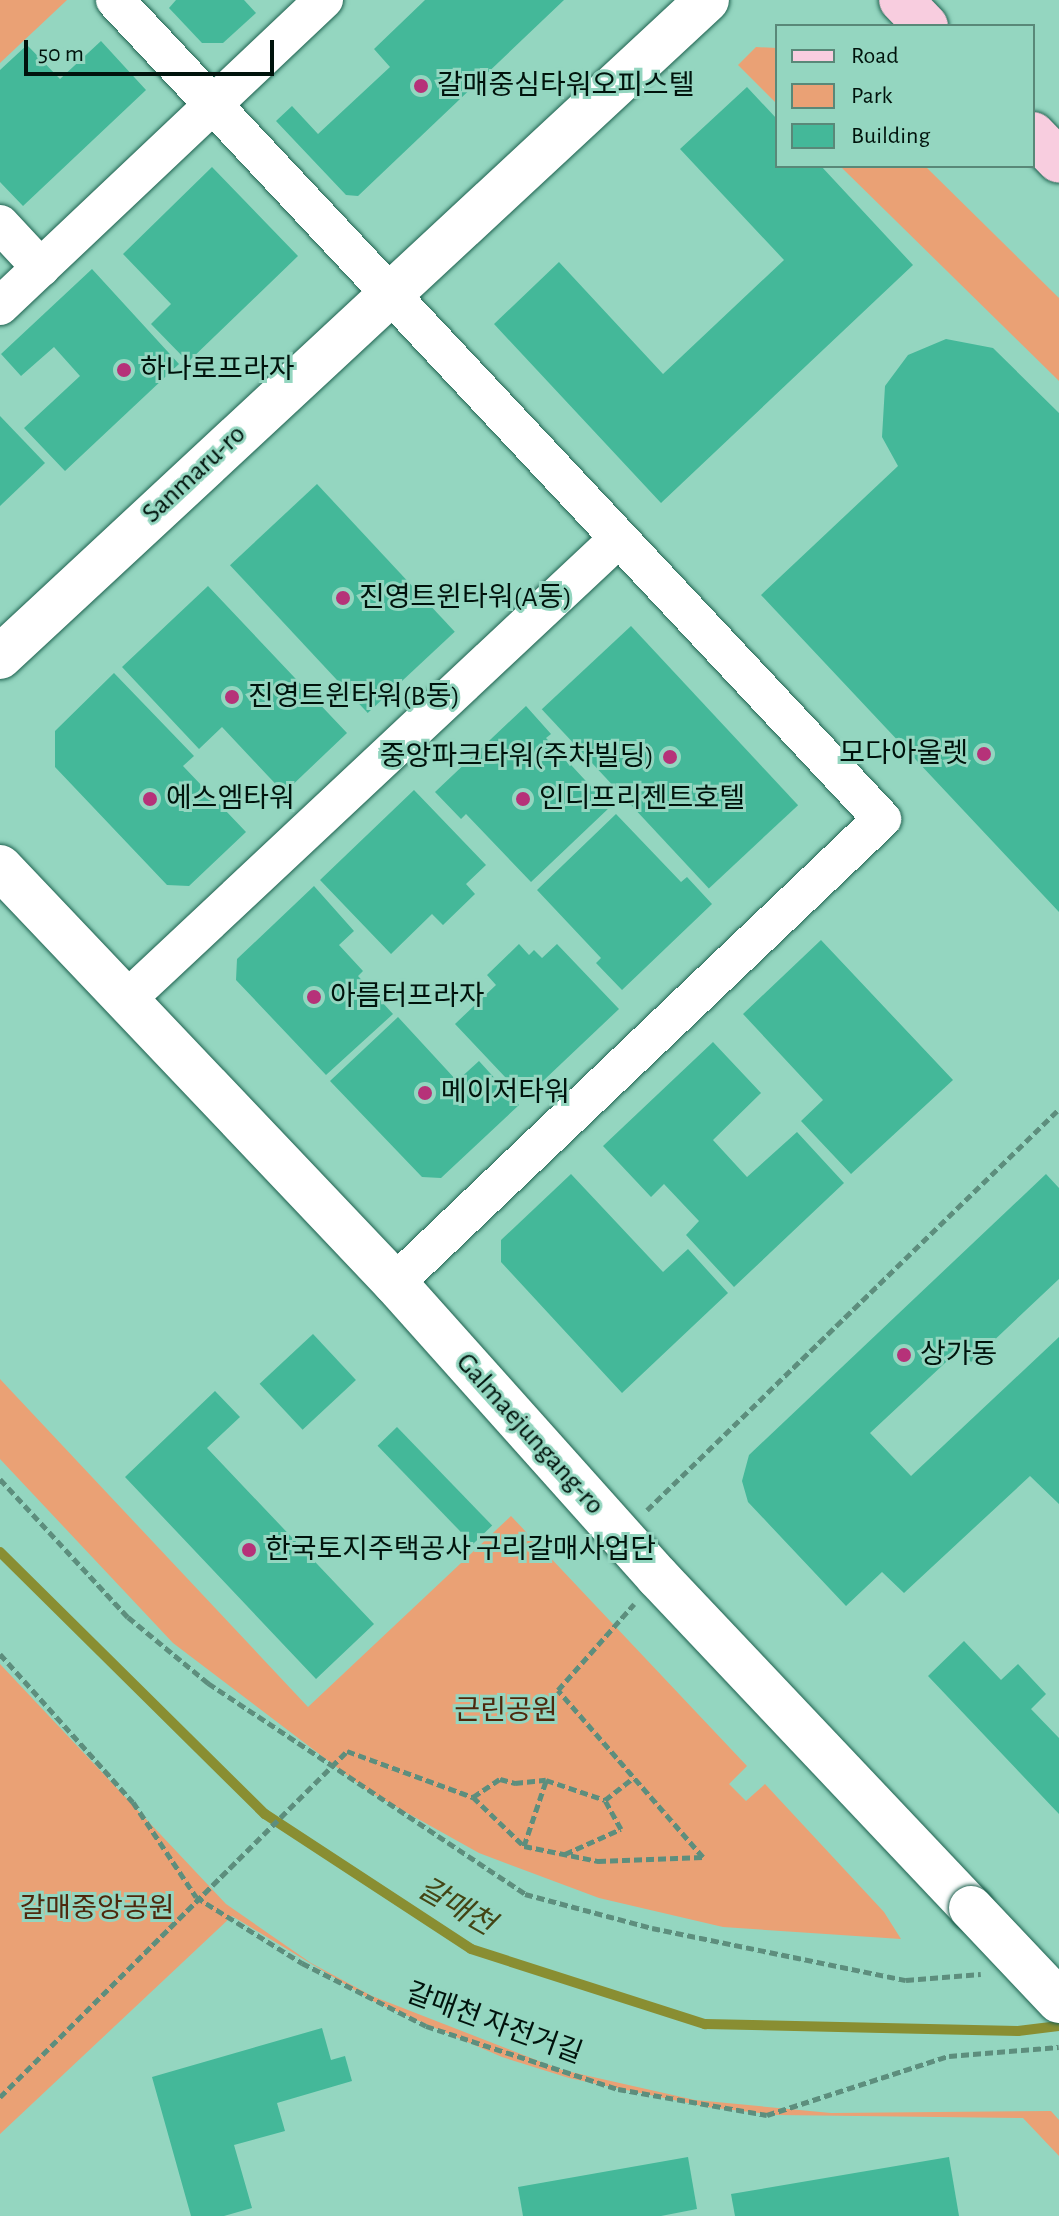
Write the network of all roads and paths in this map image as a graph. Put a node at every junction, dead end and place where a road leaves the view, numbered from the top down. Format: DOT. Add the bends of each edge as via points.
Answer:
graph roads {
  1 [pos="115,0"];
  2 [pos="324,0"];
  3 [pos="707,0"];
  4 [pos="901,0"];
  5 [pos="924,24"];
  6 [pos="213,104"];
  7 [pos="1035,136"];
  8 [pos="1059,161"];
  9 [pos="0,224"];
  10 [pos="41,268"];
  11 [pos="389,292"];
  12 [pos="0,306"];
  13 [pos="618,539"];
  14 [pos="0,657"];
  15 [pos="0,867"];
  16 [pos="126,1000"];
  17 [pos="1059,1109"];
  18 [pos="395,1283"];
  19 [pos="0,1479"];
  20 [pos="621,1535"];
  21 [pos="658,1577"];
  22 [pos="0,1654"];
  23 [pos="331,1767"];
  24 [pos="633,1778"];
  25 [pos="546,1780"];
  26 [pos="473,1797"];
  27 [pos="605,1800"];
  28 [pos="524,1846"];
  29 [pos="564,1854"];
  30 [pos="196,1897"];
  31 [pos="998,1973"];
  32 [pos="1059,2001"];
  33 [pos="1059,2047"];
  34 [pos="0,2097"];
  1 -- 6 [label="street"];
  2 -- 6 [label="street"];
  3 -- 11 [label="street, Sanmaru-ro"];
  4 -- 5 [label="main road"];
  6 -- 10 [label="street"];
  6 -- 11 [label="street"];
  7 -- 8 [label="main road"];
  9 -- 10 [label="street"];
  10 -- 12 [label="street"];
  11 -- 13 [label="street"];
  11 -- 14 [label="street, Sanmaru-ro"];
  13 -- 16 [label="street"];
  13 -- 18 [label="street" via="882,819"];
  15 -- 16 [label="street, Galmaejungang-ro"];
  16 -- 18 [label="street, Galmaejungang-ro"];
  17 -- 20 [label="path"];
  18 -- 20 [label="street, Galmaejungang-ro"];
  19 -- 23 [label="path" via="128,1617 208,1683"];
  20 -- 21 [label="street, Galmaejungang-ro"];
  21 -- 24 [label="path" via="558,1690"];
  21 -- 32 [label="street, Galmaejungang-ro, bridge"];
  22 -- 30 [label="path, 갈매천 자전거길" via="133,1802"];
  23 -- 26 [label="path" via="347,1751"];
  23 -- 30 [label="path"];
  23 -- 31 [label="path" via="525,1894 652,1928 906,1980"];
  24 -- 27 [label="path"];
  24 -- 29 [label="path" via="703,1857 598,1861"];
  25 -- 26 [label="path" via="500,1779"];
  25 -- 27 [label="path"];
  25 -- 28 [label="path"];
  26 -- 28 [label="path"];
  27 -- 29 [label="path" via="621,1829"];
  28 -- 29 [label="path"];
  30 -- 33 [label="path, 갈매천 자전거길" via="302,1963 426,2026 618,2089 677,2100 767,2115 949,2056"];
  30 -- 34 [label="path"];
}
